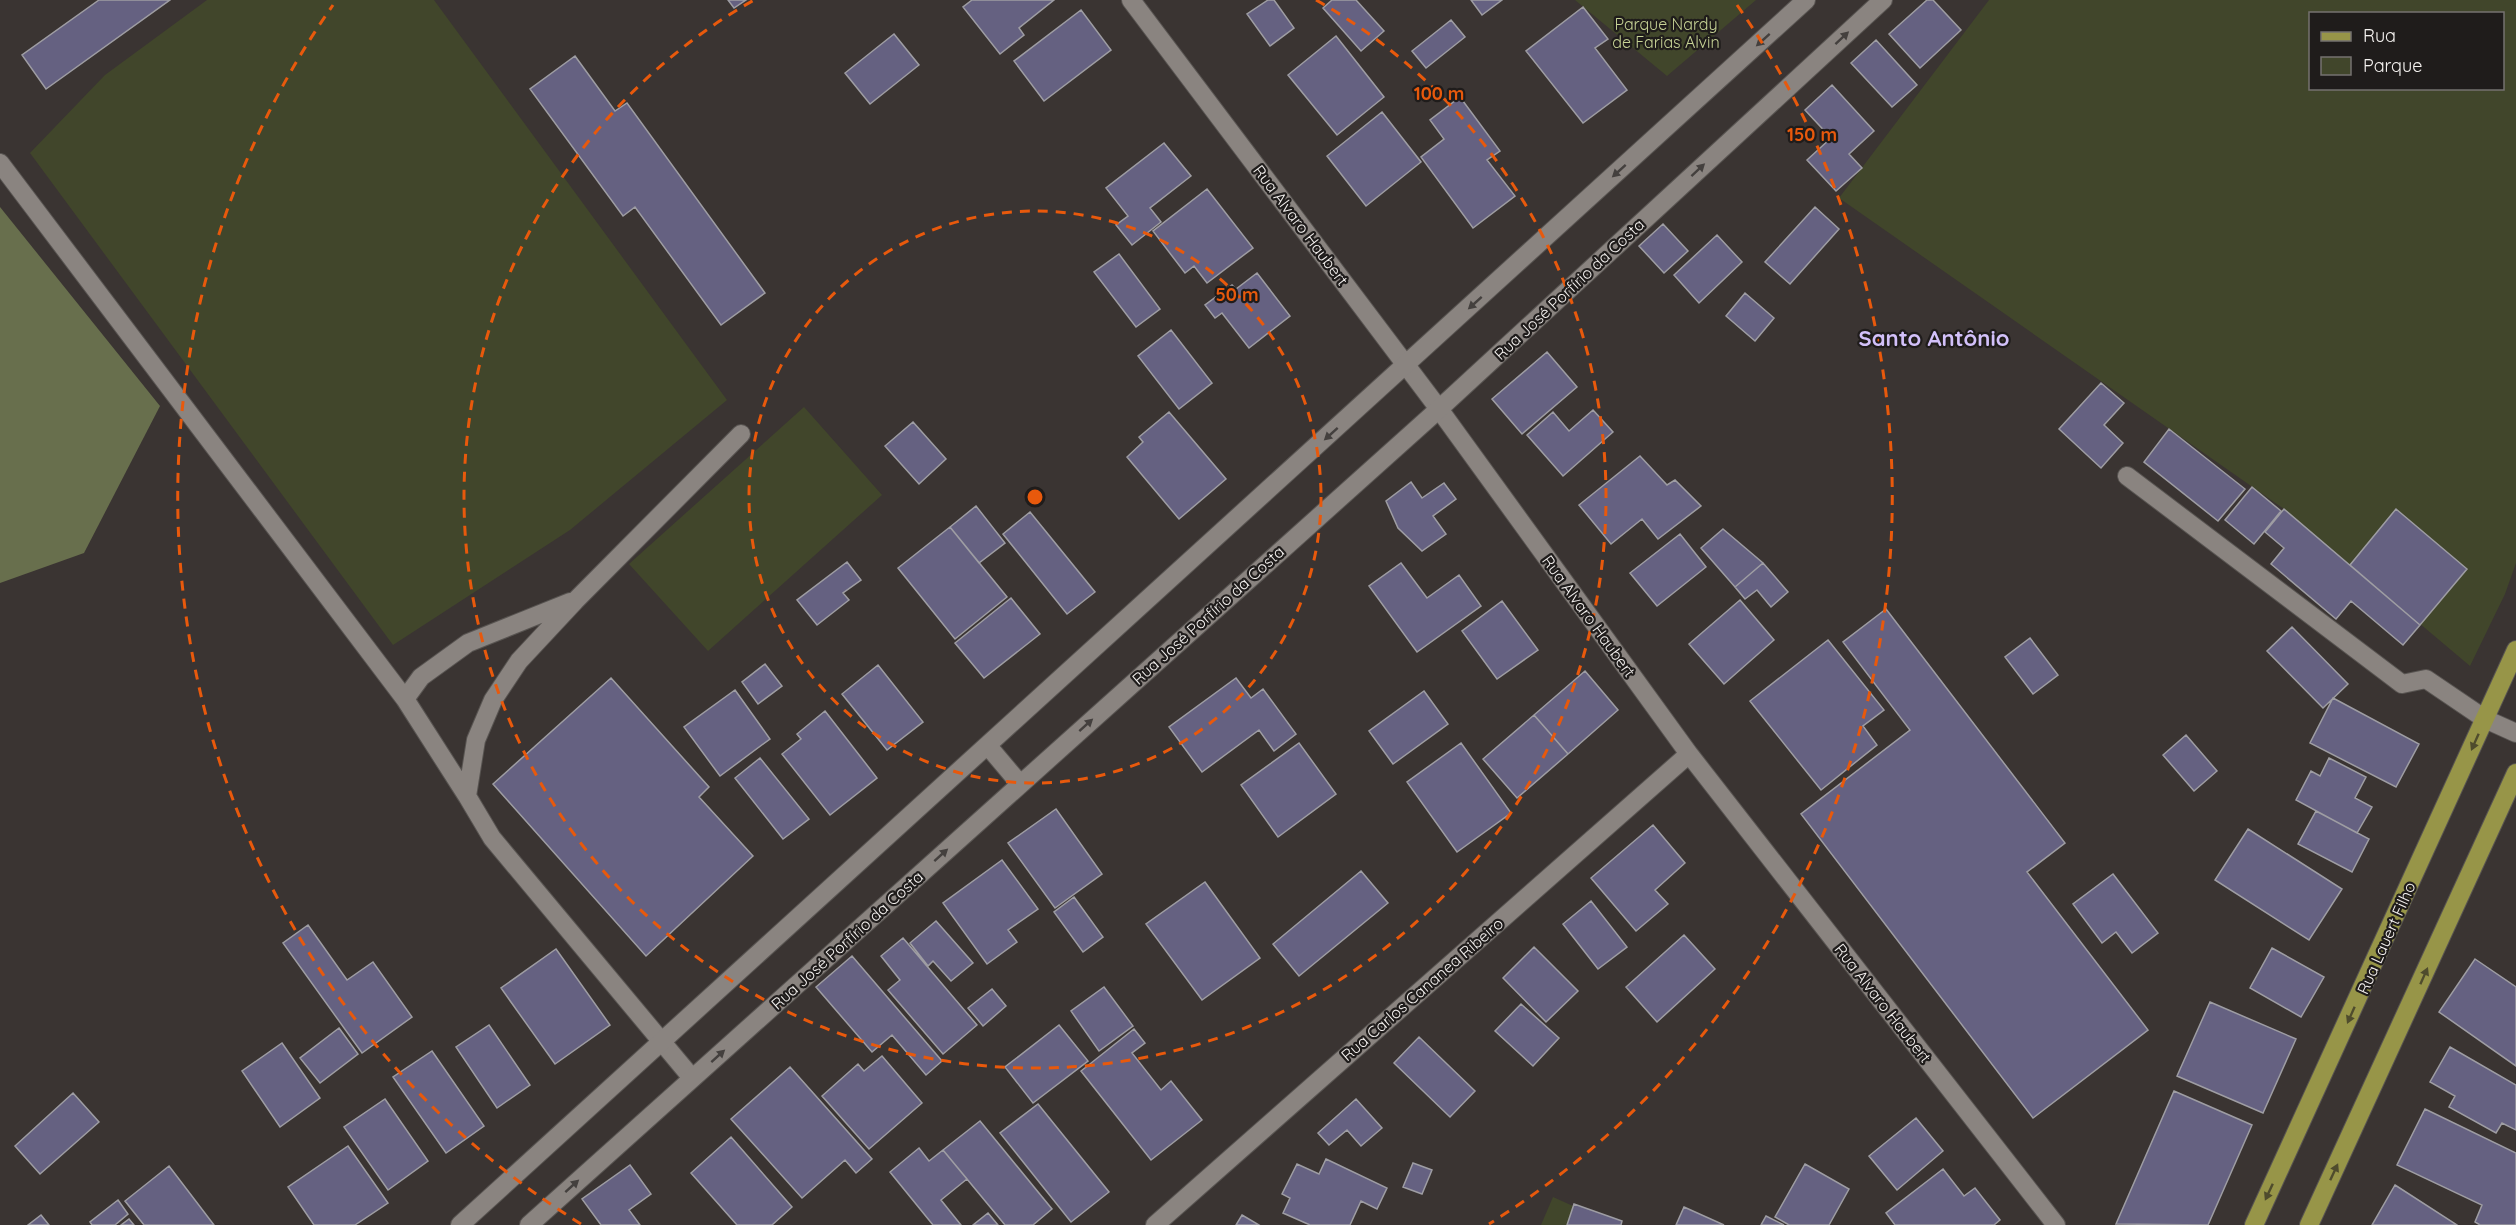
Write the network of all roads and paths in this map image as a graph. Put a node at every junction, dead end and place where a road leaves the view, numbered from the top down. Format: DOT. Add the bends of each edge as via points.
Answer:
graph roads {
  1 [pos="1131,0"];
  2 [pos="1806,0"];
  3 [pos="1883,0"];
  4 [pos="0,163"];
  5 [pos="1406,366"];
  6 [pos="1439,408"];
  7 [pos="741,434"];
  8 [pos="2127,476"];
  9 [pos="574,601"];
  10 [pos="2516,651"];
  11 [pos="405,699"];
  12 [pos="2485,719"];
  13 [pos="2516,733"];
  14 [pos="988,746"];
  15 [pos="1689,753"];
  16 [pos="2516,773"];
  17 [pos="1020,784"];
  18 [pos="466,796"];
  19 [pos="662,1041"];
  20 [pos="692,1078"];
  21 [pos="460,1225"];
  22 [pos="529,1225"];
  23 [pos="1155,1225"];
  24 [pos="2056,1225"];
  25 [pos="2254,1225"];
  26 [pos="2309,1225"];
  1 -- 5 [label="street, Rua Alvaro Haubert"];
  2 -- 5 [label="street, one-way"];
  6 -- 3 [label="street, Rua José Porfírio da Costa, one-way"];
  4 -- 11 [label="street"];
  5 -- 6 [label="street, Rua Alvaro Haubert"];
  5 -- 14 [label="street, one-way"];
  6 -- 15 [label="street, Rua Alvaro Haubert"];
  17 -- 6 [label="street, Rua José Porfírio da Costa, one-way"];
  7 -- 9 [label="street"];
  8 -- 12 [label="street" via="2402,684 2426,679"];
  9 -- 11 [label="street" via="468,643 422,677"];
  9 -- 18 [label="street" via="519,661 493,700 476,740"];
  10 -- 12 [label="main road, Rua Lauert Filho"];
  11 -- 18 [label="street"];
  12 -- 13 [label="street"];
  12 -- 25 [label="main road, Rua Lauert Filho, one-way"];
  14 -- 17 [label="street"];
  14 -- 19 [label="street"];
  15 -- 23 [label="street, Rua Carlos Cananea Ribeiro"];
  15 -- 24 [label="street, Rua Alvaro Haubert"];
  26 -- 16 [label="main road, one-way"];
  20 -- 17 [label="street, Rua José Porfírio da Costa, one-way"];
  18 -- 19 [label="street" via="492,838"];
  19 -- 20 [label="street"];
  19 -- 21 [label="street"];
  22 -- 20 [label="street, Rua José Porfírio da Costa, one-way"];
}
